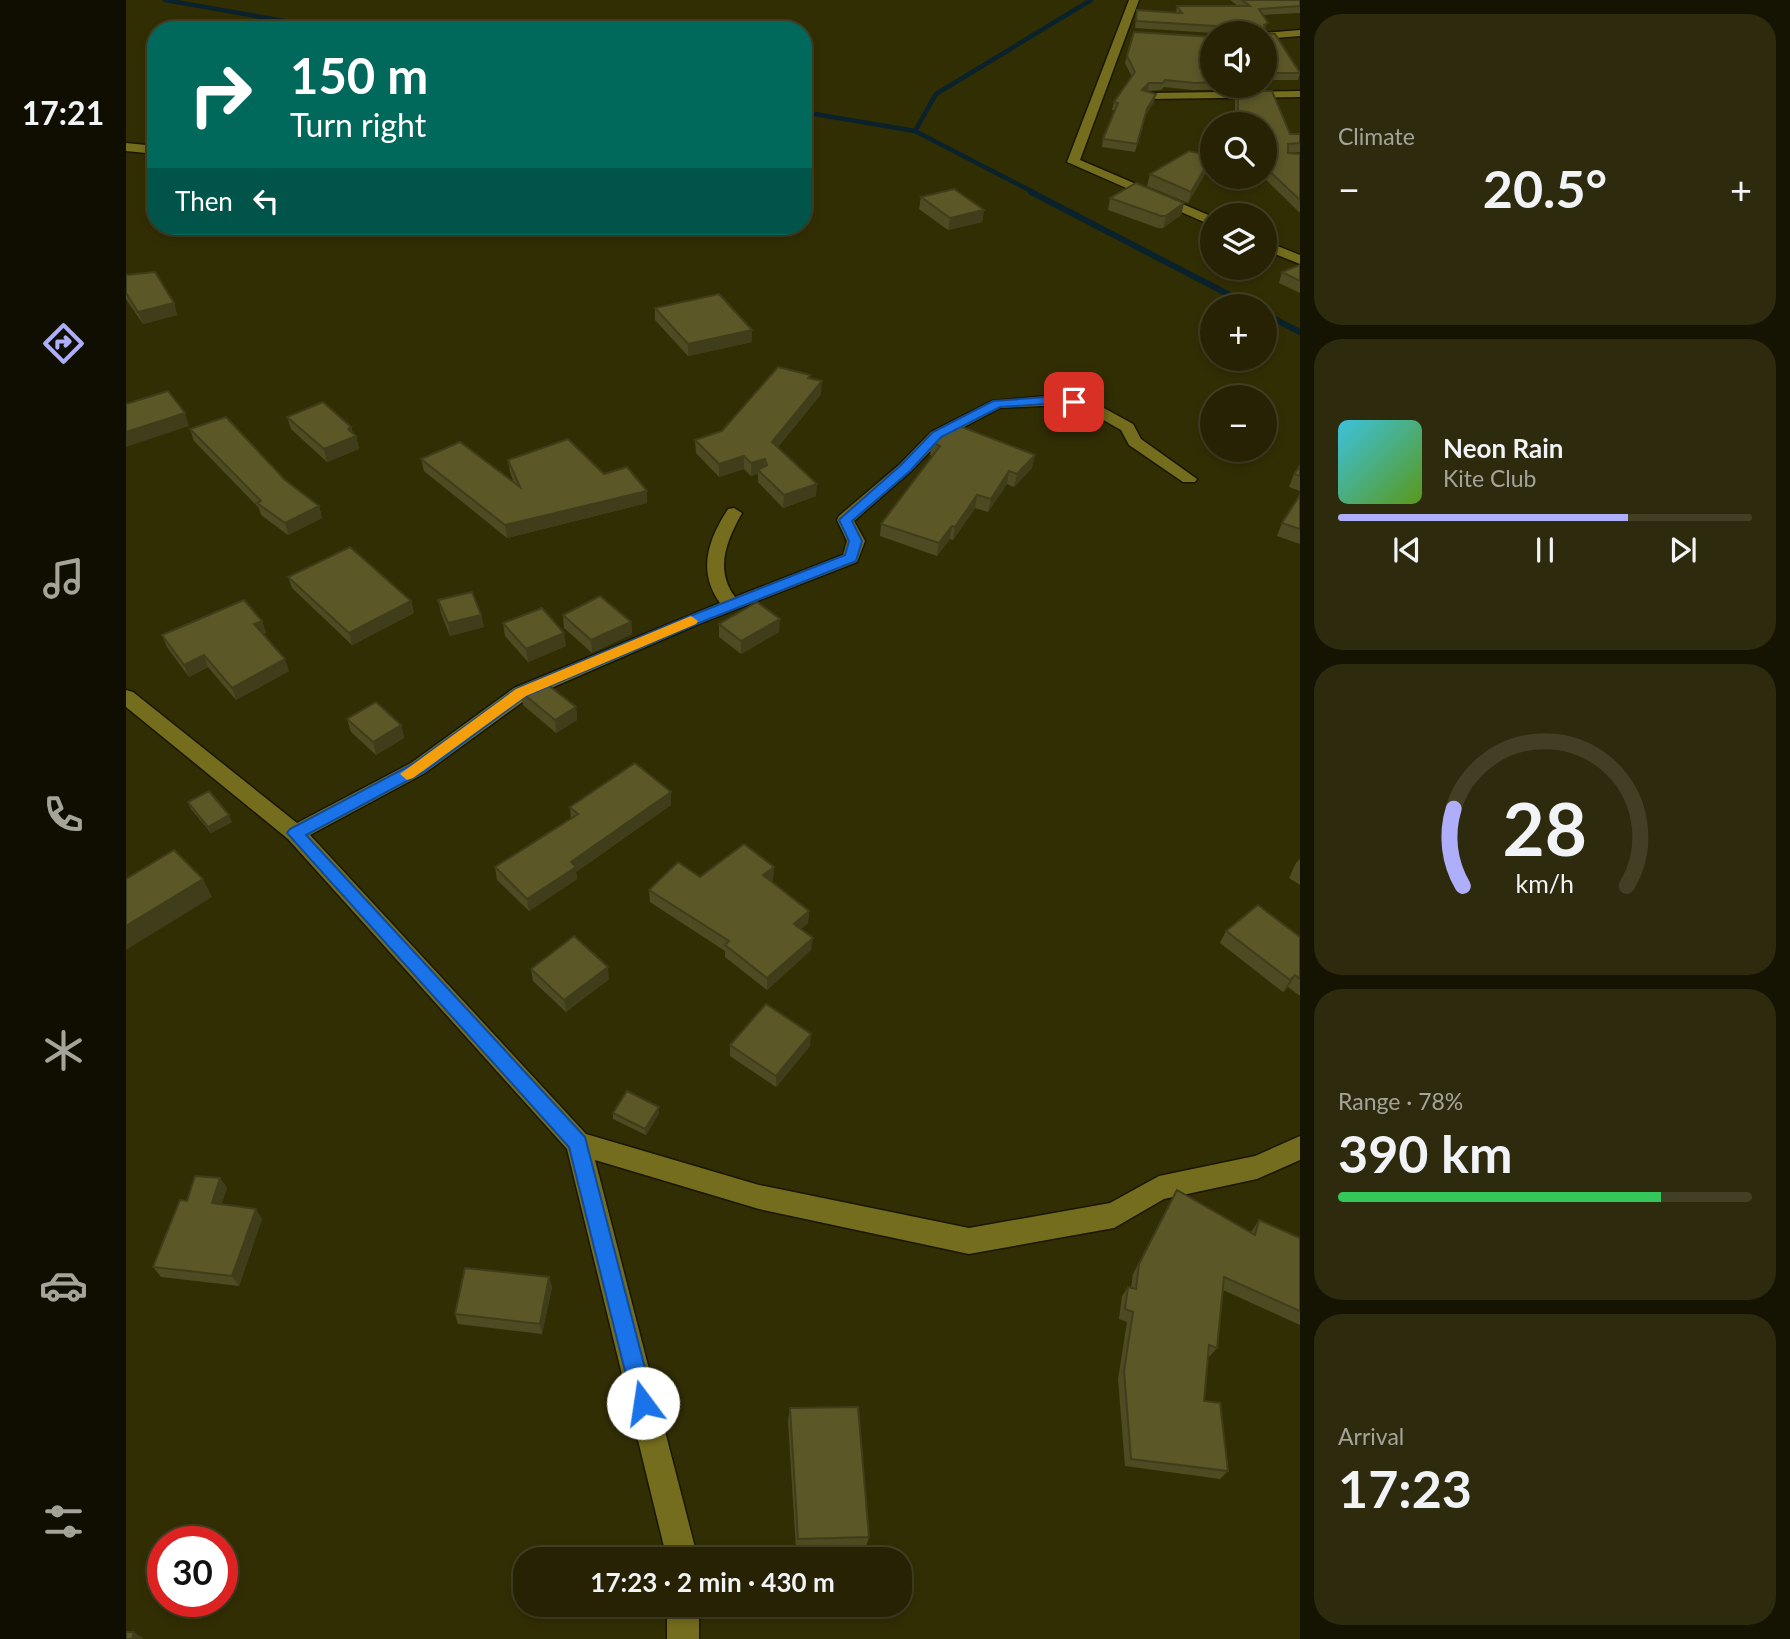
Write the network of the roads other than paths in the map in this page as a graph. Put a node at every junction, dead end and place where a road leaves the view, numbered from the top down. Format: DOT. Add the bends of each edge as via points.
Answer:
graph roads {
  1 [pos="1135,0"];
  2 [pos="1300,33"];
  3 [pos="1277,35"];
  4 [pos="1300,94"];
  5 [pos="1149,96"];
  6 [pos="126,147"];
  7 [pos="147,149"];
  8 [pos="1200,216"];
  9 [pos="1277,250"];
  10 [pos="1300,260"];
  11 [pos="1189,479"];
  12 [pos="734,513"];
  13 [pos="731,606"];
  14 [pos="126,697"];
  15 [pos="295,833"];
  16 [pos="578,1143"];
  17 [pos="1300,1148"];
  18 [pos="679,1547"];
  19 [pos="683,1617"];
  20 [pos="683,1639"];
  1 -- 8 [label="street" via="1128,33 1073,162"];
  2 -- 3 [label="street"];
  4 -- 5 [label="street"];
  6 -- 7 [label="street"];
  9 -- 10 [label="street"];
  11 -- 13 [label="street" via="1135,442 1127,427 1088,405 1060,400 997,404 937,435 845,520 856,541 851,558"];
  12 -- 13 [label="street" via="719,539 713,573"];
  13 -- 15 [label="street" via="521,693 418,768"];
  14 -- 15 [label="street"];
  15 -- 16 [label="street"];
  16 -- 17 [label="street" via="759,1197 969,1241 1114,1214 1159,1188 1257,1167"];
  16 -- 18 [label="street"];
  19 -- 20 [label="street"];
}
